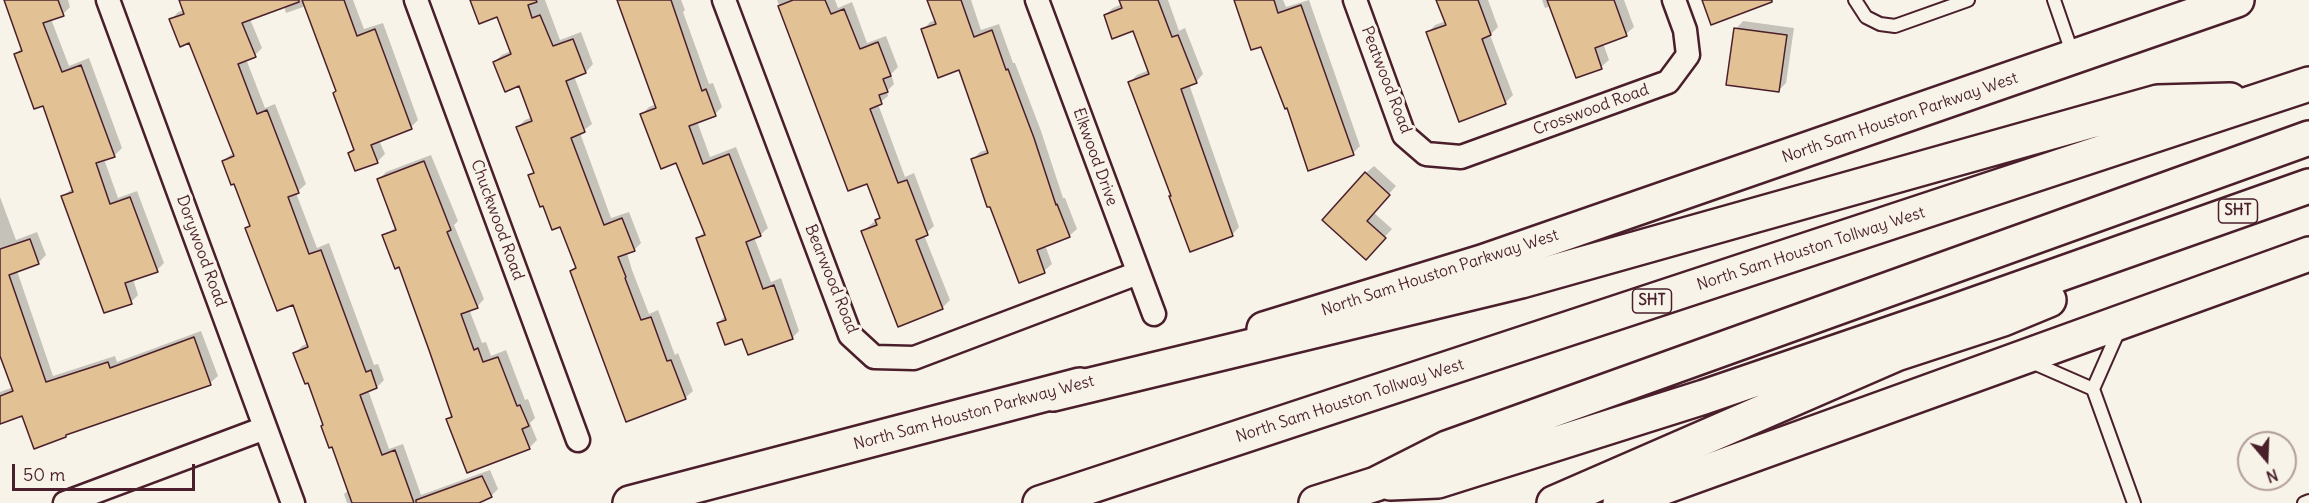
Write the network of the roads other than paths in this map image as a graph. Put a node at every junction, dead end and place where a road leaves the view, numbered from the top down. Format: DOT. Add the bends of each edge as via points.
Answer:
graph roads {
  1 [pos="108,0"];
  2 [pos="416,0"];
  3 [pos="724,0"];
  4 [pos="1037,0"];
  5 [pos="1355,0"];
  6 [pos="1674,0"];
  7 [pos="1855,0"];
  8 [pos="1968,0"];
  9 [pos="2054,0"];
  10 [pos="2237,0"];
  11 [pos="2074,58"];
  12 [pos="2309,84"];
  13 [pos="2265,99"];
  14 [pos="2309,138"];
  15 [pos="1426,154"];
  16 [pos="2309,186"];
  17 [pos="2167,235"];
  18 [pos="2309,254"];
  19 [pos="1138,273"];
  20 [pos="1154,314"];
  21 [pos="2124,321"];
  22 [pos="2019,359"];
  23 [pos="2093,389"];
  24 [pos="1053,394"];
  25 [pos="265,428"];
  26 [pos="578,440"];
  27 [pos="1376,484"];
  28 [pos="2309,501"];
  29 [pos="65,503"];
  30 [pos="293,503"];
  31 [pos="630,503"];
  32 [pos="1040,503"];
  33 [pos="1316,503"];
  34 [pos="1554,503"];
  35 [pos="1620,503"];
  36 [pos="2134,503"];
  37 [pos="2304,503"];
  1 -- 25 [label="street, Dorywood Road"];
  2 -- 26 [label="street, Chuckwood Road"];
  3 -- 19 [label="street, Bearwood Road" via="850,335 873,357 914,358"];
  4 -- 19 [label="street, Elkwood Drive"];
  5 -- 15 [label="street, Peatwood Road" via="1404,135"];
  6 -- 15 [label="street, Crosswood Road" via="1685,30 1688,55 1668,82 1461,157"];
  7 -- 8 [label="lane" via="1866,17 1895,26"];
  9 -- 11 [label="lane"];
  10 -- 11 [label="main road, North Sam Houston Parkway West"];
  11 -- 24 [label="main road, North Sam Houston Parkway West" via="1482,262"];
  12 -- 13 [label="main road, North Sam Houston Tollway West / SHT"];
  13 -- 24 [label="main road" via="2158,102 1521,281"];
  13 -- 32 [label="main road, North Sam Houston Tollway West / SHT"];
  14 -- 27 [label="main road, SHT" via="1447,448"];
  16 -- 17 [label="main road, SHT"];
  17 -- 27 [label="main road, SHT" via="1883,336 1438,481"];
  17 -- 34 [label="main road" via="2123,269 2002,319 1896,354"];
  18 -- 21 [label="main road"];
  19 -- 20 [label="street, Elkwood Drive"];
  21 -- 22 [label="main road"];
  21 -- 23 [label="lane"];
  22 -- 23 [label="lane"];
  22 -- 35 [label="main road"];
  23 -- 36 [label="lane"];
  24 -- 31 [label="main road, North Sam Houston Parkway West"];
  25 -- 29 [label="street"];
  25 -- 30 [label="street, Dorywood Road"];
  27 -- 33 [label="main road, SHT"];
  28 -- 37 [label="lane"];
}
